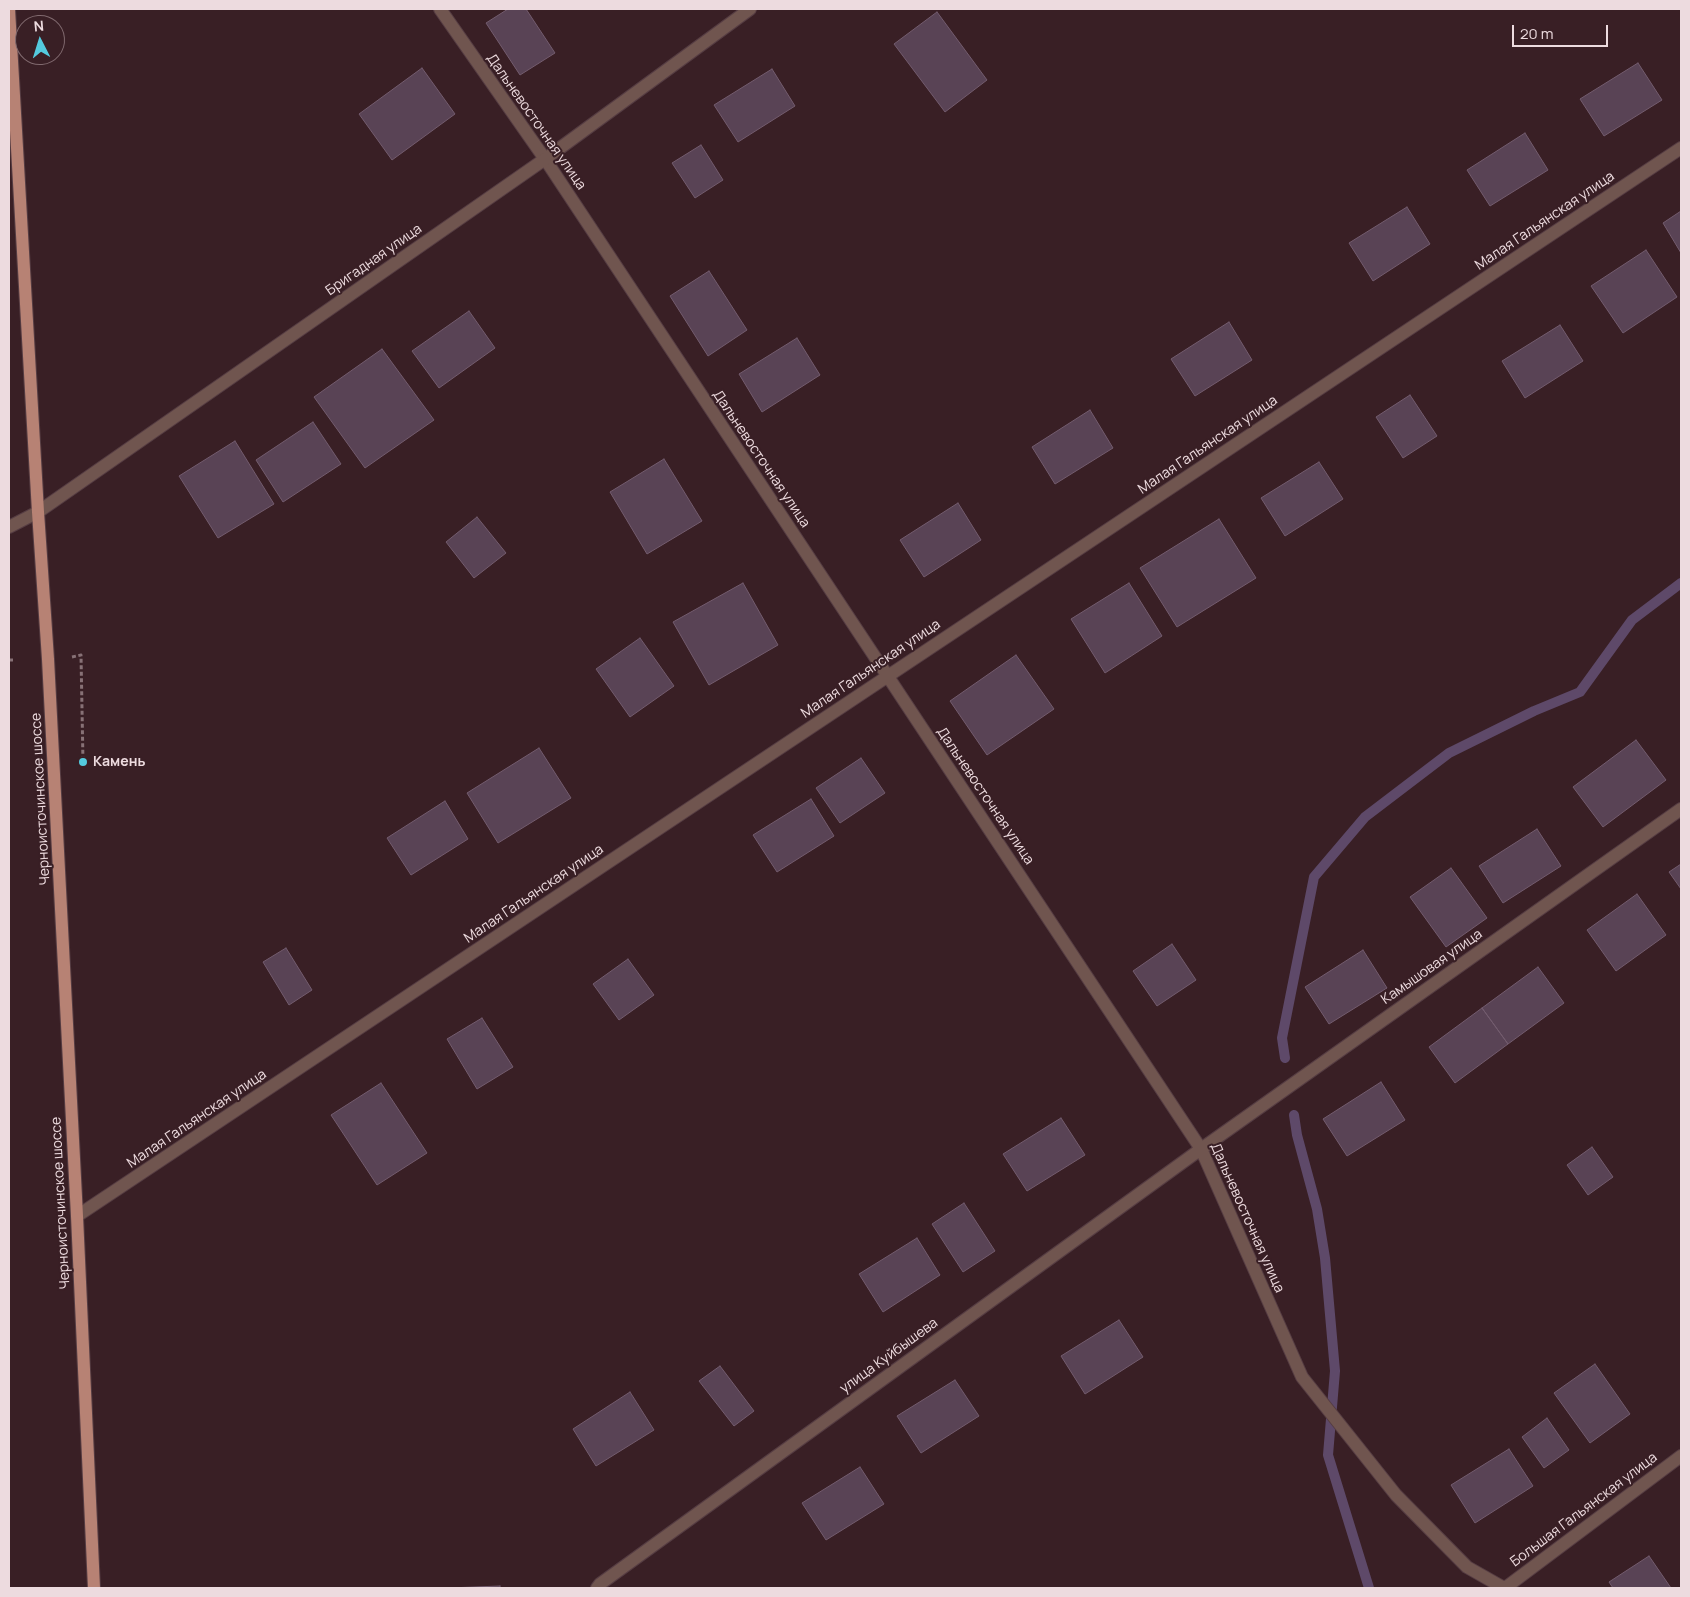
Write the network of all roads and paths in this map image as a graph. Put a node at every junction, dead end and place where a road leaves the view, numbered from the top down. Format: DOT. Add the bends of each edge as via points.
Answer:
graph roads {
  1 [pos="9,9"];
  2 [pos="440,9"];
  3 [pos="750,9"];
  4 [pos="1681,148"];
  5 [pos="545,159"];
  6 [pos="38,512"];
  7 [pos="9,527"];
  8 [pos="72,657"];
  9 [pos="888,676"];
  10 [pos="83,762"];
  11 [pos="1681,809"];
  12 [pos="1201,1149"];
  13 [pos="77,1216"];
  14 [pos="1681,1456"];
  15 [pos="94,1588"];
  16 [pos="596,1588"];
  17 [pos="1504,1588"];
  1 -- 6 [label="main road, Черноисточинское шоссе"];
  2 -- 5 [label="street, Дальневосточная улица"];
  3 -- 5 [label="street, Бригадная улица"];
  4 -- 9 [label="street, Малая Гальянская улица"];
  5 -- 6 [label="street, Бригадная улица"];
  5 -- 9 [label="street, Дальневосточная улица"];
  6 -- 7 [label="street, Бригадная улица"];
  6 -- 13 [label="main road, Черноисточинское шоссе"];
  8 -- 10 [label="path" via="81,655"];
  9 -- 12 [label="street, Дальневосточная улица"];
  9 -- 13 [label="street, Малая Гальянская улица"];
  11 -- 12 [label="street, Камышовая улица"];
  12 -- 16 [label="street, улица Куйбышева"];
  12 -- 17 [label="street, Дальневосточная улица" via="1302,1377 1396,1495 1467,1567"];
  13 -- 15 [label="main road, Черноисточинское шоссе"];
  14 -- 17 [label="street, Большая Гальянская улица"];
}
